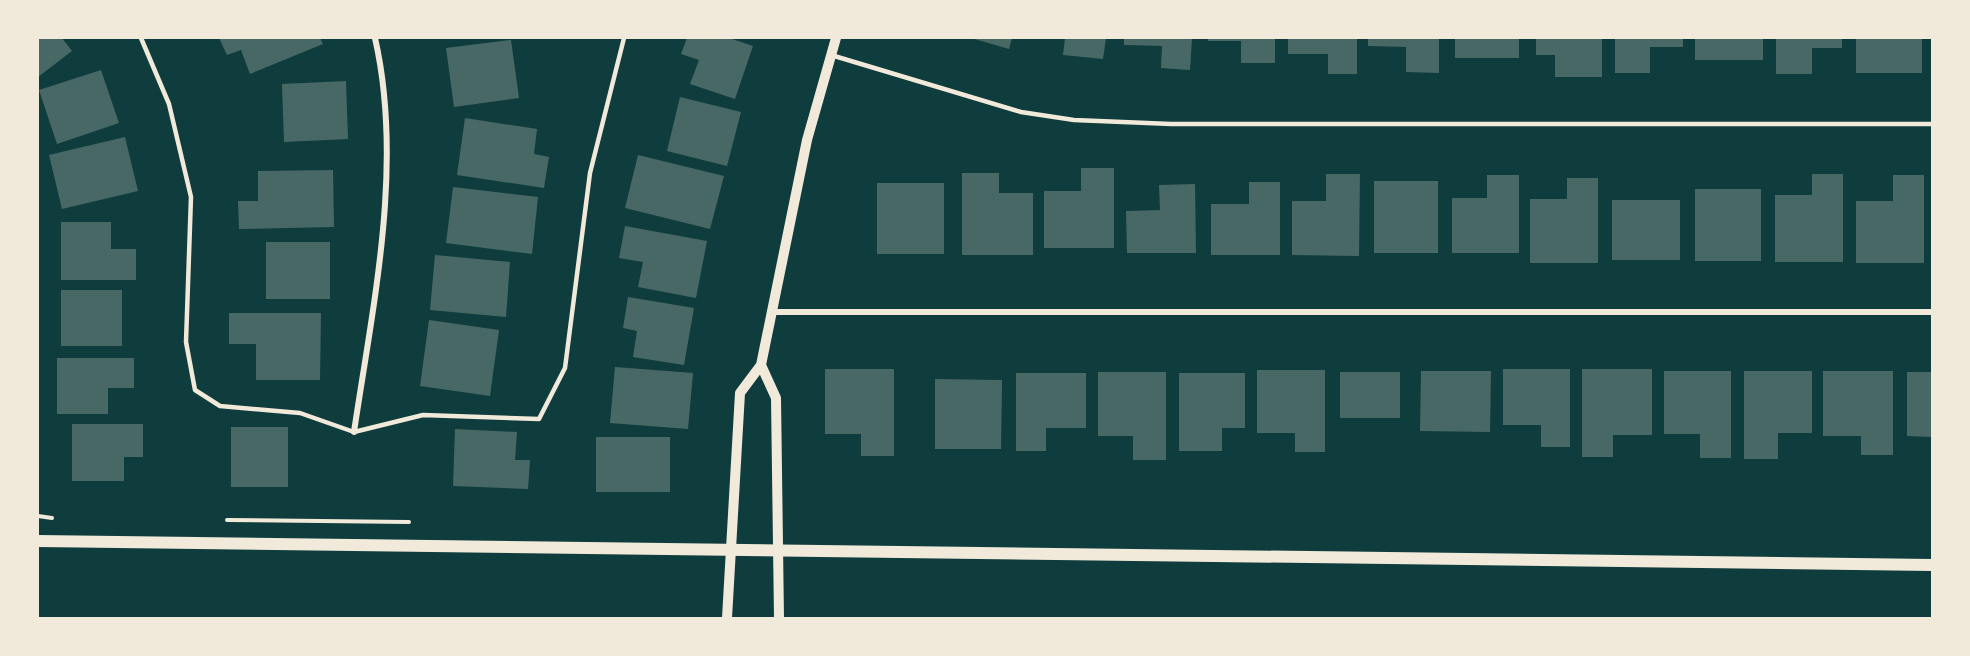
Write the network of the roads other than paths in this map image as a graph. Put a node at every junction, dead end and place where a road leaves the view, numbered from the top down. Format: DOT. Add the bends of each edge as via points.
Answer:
graph roads {
  1 [pos="141,38"];
  2 [pos="375,38"];
  3 [pos="624,38"];
  4 [pos="836,38"];
  5 [pos="831,55"];
  6 [pos="1932,124"];
  7 [pos="770,312"];
  8 [pos="1932,312"];
  9 [pos="761,365"];
  10 [pos="354,432"];
  11 [pos="38,541"];
  12 [pos="730,550"];
  13 [pos="776,551"];
  14 [pos="1932,565"];
  15 [pos="727,618"];
  16 [pos="779,618"];
  1 -- 10 [label="lane" via="169,105 190,197 186,342 195,390 220,406 300,413"];
  2 -- 10 [label="street" via="387,107 387,159"];
  3 -- 10 [label="lane" via="590,173 565,368 539,419 423,415"];
  4 -- 5 [label="street"];
  5 -- 6 [label="lane" via="1004,108 1094,121"];
  5 -- 7 [label="street" via="807,140"];
  7 -- 8 [label="street"];
  7 -- 9 [label="street"];
  9 -- 12 [label="street" via="740,393"];
  9 -- 13 [label="street" via="776,398"];
  11 -- 12 [label="main road"];
  12 -- 13 [label="main road"];
  12 -- 15 [label="street"];
  13 -- 14 [label="main road"];
  13 -- 16 [label="street"];
}
